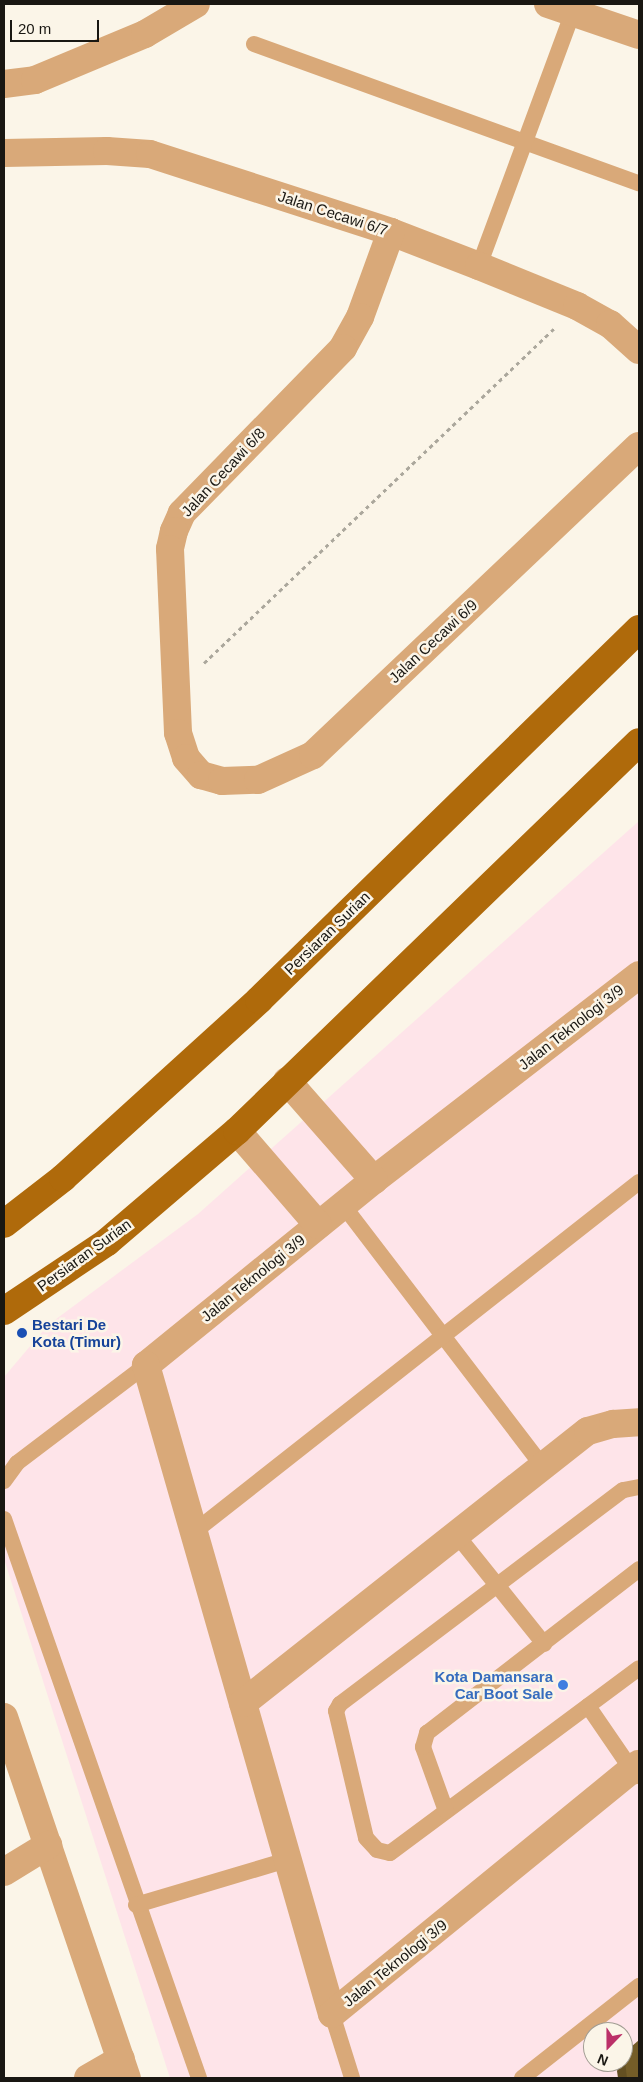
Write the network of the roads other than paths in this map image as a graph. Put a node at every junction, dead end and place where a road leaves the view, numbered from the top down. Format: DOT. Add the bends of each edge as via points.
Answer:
graph roads {
  1 [pos="196,4"];
  2 [pos="548,4"];
  3 [pos="573,12"];
  4 [pos="639,35"];
  5 [pos="254,44"];
  6 [pos="4,84"];
  7 [pos="525,142"];
  8 [pos="4,153"];
  9 [pos="639,183"];
  10 [pos="391,232"];
  11 [pos="479,266"];
  12 [pos="639,350"];
  13 [pos="639,446"];
  14 [pos="638,632"];
  15 [pos="639,742"];
  16 [pos="639,759"];
  17 [pos="201,775"];
  18 [pos="562,816"];
  19 [pos="639,975"];
  20 [pos="287,1081"];
  21 [pos="236,1131"];
  22 [pos="374,1180"];
  23 [pos="639,1182"];
  24 [pos="343,1204"];
  25 [pos="4,1224"];
  26 [pos="318,1225"];
  27 [pos="4,1312"];
  28 [pos="444,1338"];
  29 [pos="146,1364"];
  30 [pos="639,1422"];
  31 [pos="542,1465"];
  32 [pos="4,1481"];
  33 [pos="639,1487"];
  34 [pos="4,1519"];
  35 [pos="194,1532"];
  36 [pos="456,1534"];
  37 [pos="639,1569"];
  38 [pos="497,1585"];
  39 [pos="544,1644"];
  40 [pos="639,1668"];
  41 [pos="243,1703"];
  42 [pos="588,1706"];
  43 [pos="4,1717"];
  44 [pos="637,1772"];
  45 [pos="446,1811"];
  46 [pos="48,1845"];
  47 [pos="287,1860"];
  48 [pos="4,1872"];
  49 [pos="136,1905"];
  50 [pos="639,1986"];
  51 [pos="332,2014"];
  52 [pos="124,2069"];
  53 [pos="88,2078"];
  54 [pos="199,2078"];
  55 [pos="352,2078"];
  56 [pos="522,2078"];
  1 -- 6 [label="street" via="145,34 35,80"];
  2 -- 3 [label="street"];
  3 -- 4 [label="street"];
  3 -- 7 [label="lane"];
  5 -- 7 [label="lane"];
  7 -- 9 [label="lane"];
  7 -- 11 [label="lane"];
  8 -- 10 [label="street, Jalan Cecawi 6/7" via="107,151 150,154"];
  10 -- 11 [label="street, Jalan Cecawi 6/7"];
  10 -- 17 [label="street, Jalan Cecawi 6/8" via="360,317 343,348 182,513 170,549 176,690 181,742 186,758"];
  11 -- 12 [label="street, Jalan Cecawi 6/7" via="577,306 610,324"];
  13 -- 17 [label="street, Jalan Cecawi 6/9" via="312,755 258,780 222,781"];
  14 -- 25 [label="main road, Persiaran Surian" via="259,1000 63,1178"];
  15 -- 18 [label="main road, Persiaran Surian"];
  16 -- 18 [label="main road"];
  18 -- 20 [label="main road, Persiaran Surian"];
  19 -- 22 [label="street, Jalan Teknologi 3/9"];
  20 -- 21 [label="main road, Persiaran Surian"];
  20 -- 22 [label="street"];
  21 -- 26 [label="street"];
  21 -- 27 [label="main road, Persiaran Surian" via="107,1242"];
  22 -- 24 [label="street, Jalan Teknologi 3/9"];
  23 -- 28 [label="lane"];
  24 -- 26 [label="street, Jalan Teknologi 3/9"];
  24 -- 28 [label="lane"];
  26 -- 29 [label="street, Jalan Teknologi 3/9"];
  28 -- 31 [label="lane"];
  28 -- 35 [label="lane"];
  29 -- 32 [label="lane" via="17,1463"];
  29 -- 35 [label="street, Jalan Teknologi 3/9"];
  30 -- 31 [label="street" via="613,1424 588,1431"];
  31 -- 36 [label="street"];
  33 -- 38 [label="lane" via="623,1490"];
  34 -- 49 [label="lane"];
  35 -- 41 [label="street, Jalan Teknologi 3/9"];
  36 -- 38 [label="lane"];
  36 -- 41 [label="street"];
  37 -- 39 [label="lane"];
  38 -- 39 [label="lane"];
  38 -- 45 [label="lane" via="340,1704 336,1711 366,1838 377,1850 390,1853"];
  39 -- 45 [label="lane" via="427,1733 423,1740"];
  40 -- 42 [label="lane"];
  41 -- 47 [label="street, Jalan Teknologi 3/9"];
  42 -- 44 [label="lane"];
  42 -- 45 [label="lane"];
  43 -- 46 [label="street"];
  44 -- 51 [label="street, Jalan Teknologi 3/9"];
  46 -- 48 [label="street"];
  46 -- 52 [label="street"];
  47 -- 49 [label="lane"];
  47 -- 51 [label="street, Jalan Teknologi 3/9"];
  49 -- 54 [label="lane"];
  50 -- 56 [label="lane"];
  51 -- 55 [label="lane"];
  52 -- 53 [label="street"];
}
